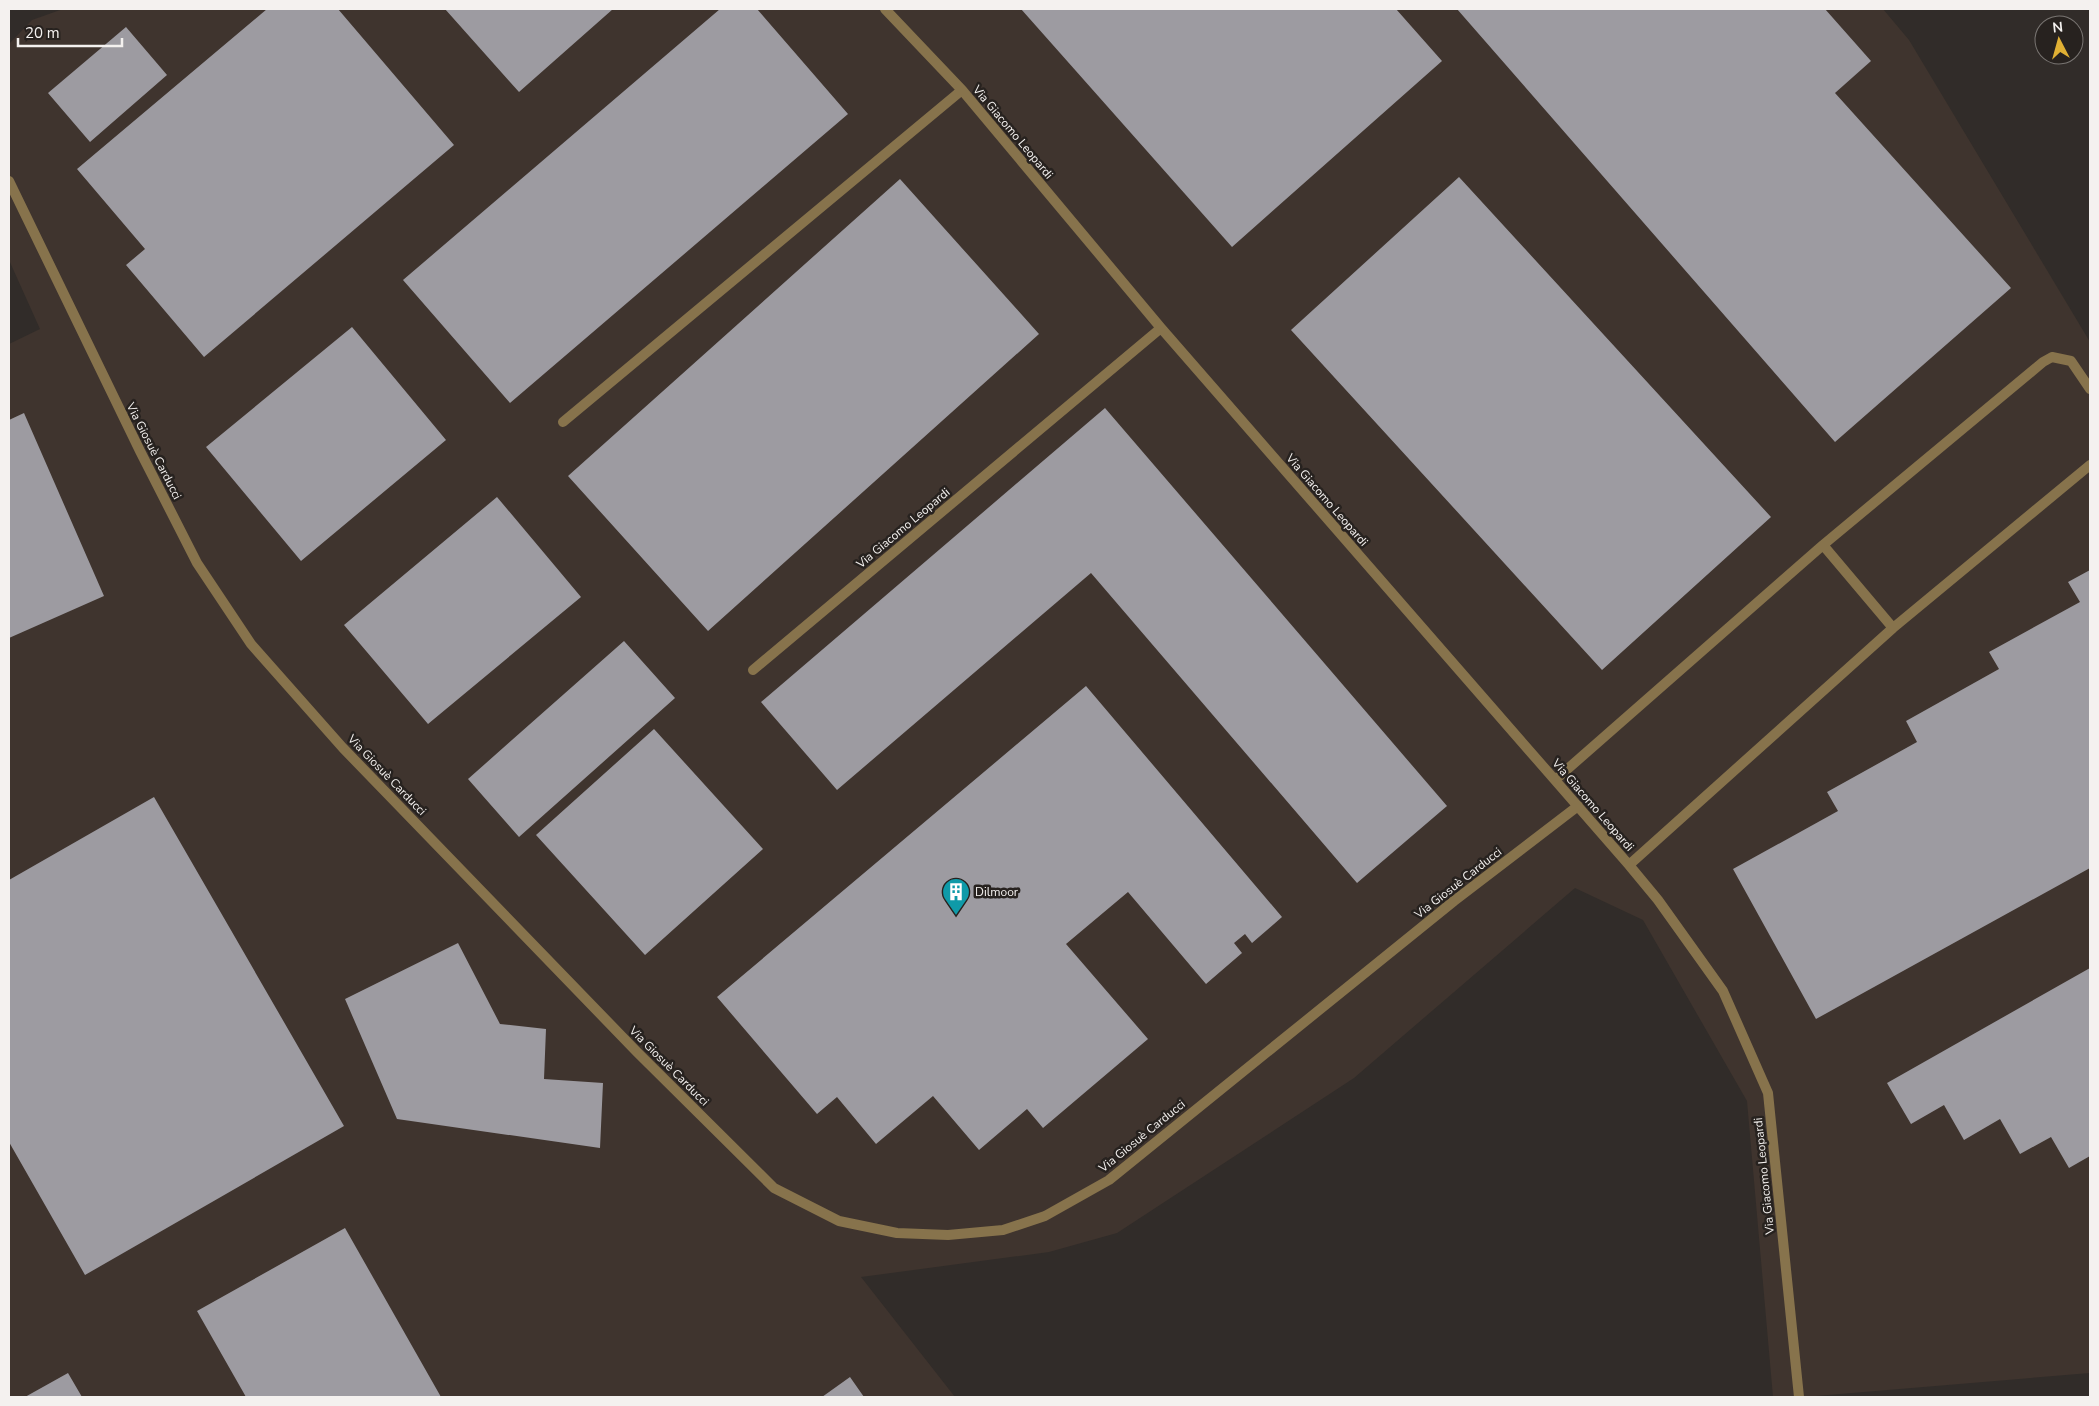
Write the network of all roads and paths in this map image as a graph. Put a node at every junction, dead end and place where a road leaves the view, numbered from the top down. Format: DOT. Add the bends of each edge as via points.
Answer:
graph roads {
  1 [pos="885,9"];
  2 [pos="962,90"];
  3 [pos="9,181"];
  4 [pos="1161,328"];
  5 [pos="2090,390"];
  6 [pos="564,422"];
  7 [pos="2090,465"];
  8 [pos="1824,545"];
  9 [pos="1893,628"];
  10 [pos="752,670"];
  11 [pos="1555,780"];
  12 [pos="1578,806"];
  13 [pos="1629,865"];
  14 [pos="1799,1397"];
  1 -- 2 [label="street, Via Giacomo Leopardi"];
  2 -- 4 [label="street, Via Giacomo Leopardi"];
  2 -- 6 [label="street, Via Giacomo Leopardi"];
  3 -- 12 [label="street, Via Giosuè Carducci" via="197,563 251,644 343,748 637,1052 774,1188 839,1220 897,1232 948,1235 1004,1230 1045,1216 1101,1184 1454,901"];
  4 -- 10 [label="street, Via Giacomo Leopardi"];
  4 -- 11 [label="street, Via Giacomo Leopardi"];
  5 -- 8 [label="street" via="2071,361 2052,357 2043,362"];
  7 -- 9 [label="street"];
  8 -- 9 [label="street"];
  8 -- 11 [label="street"];
  9 -- 13 [label="street"];
  11 -- 12 [label="street, Via Giacomo Leopardi"];
  12 -- 13 [label="street, Via Giacomo Leopardi"];
  13 -- 14 [label="street, Via Giacomo Leopardi" via="1723,991 1768,1093"];
}
